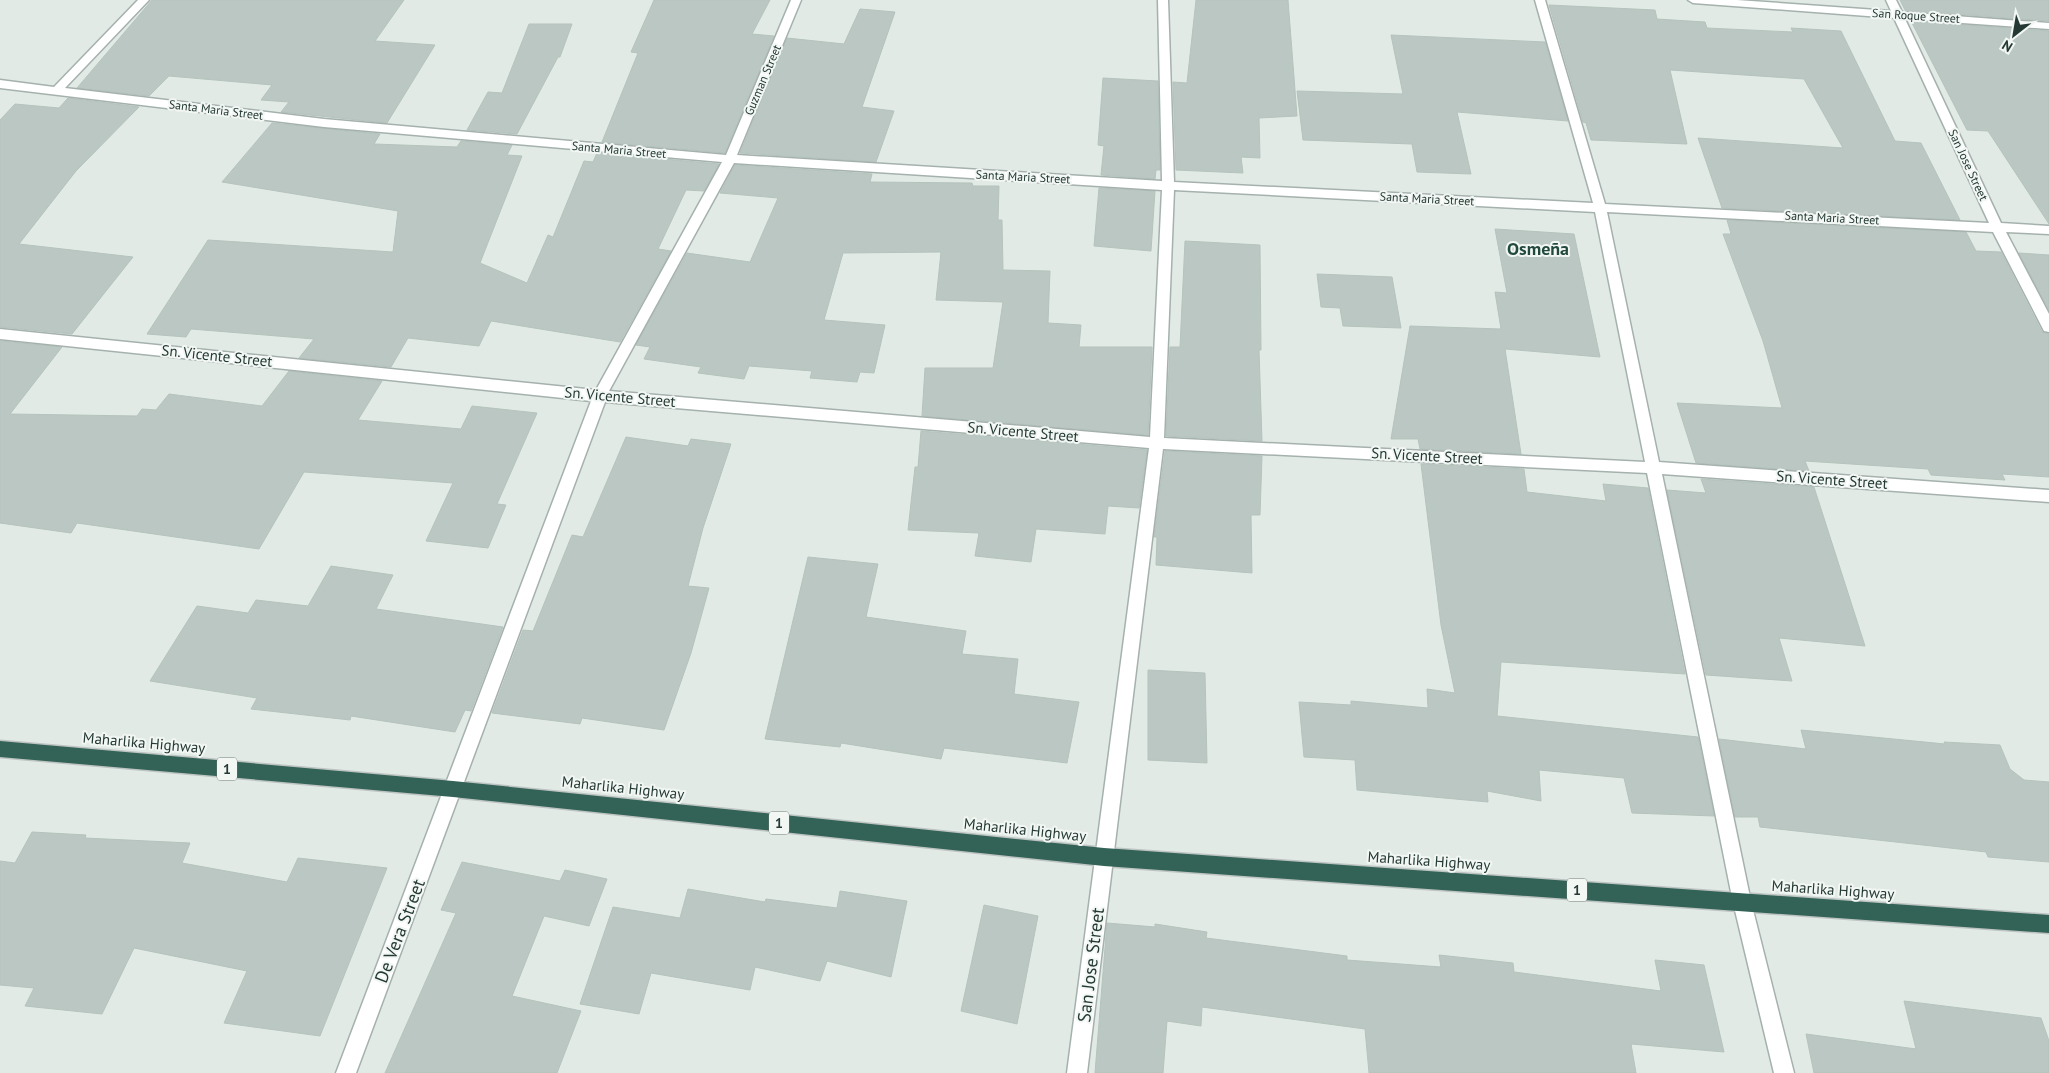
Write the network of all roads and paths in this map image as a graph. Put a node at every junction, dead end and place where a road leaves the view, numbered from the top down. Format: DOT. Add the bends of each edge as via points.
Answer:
graph roads {
  1 [pos="144,0"];
  2 [pos="796,0"];
  3 [pos="1163,0"];
  4 [pos="1540,0"];
  5 [pos="1693,0"];
  6 [pos="1891,0"];
  7 [pos="1897,14"];
  8 [pos="2049,26"];
  9 [pos="4,85"];
  10 [pos="56,91"];
  11 [pos="0,94"];
  12 [pos="730,160"];
  13 [pos="1168,186"];
  14 [pos="1600,207"];
  15 [pos="1997,226"];
  16 [pos="2049,230"];
  17 [pos="2049,327"];
  18 [pos="0,334"];
  19 [pos="600,396"];
  20 [pos="1157,443"];
  21 [pos="1655,468"];
  22 [pos="2049,496"];
  23 [pos="0,749"];
  24 [pos="453,789"];
  25 [pos="1104,857"];
  26 [pos="1742,902"];
  27 [pos="2049,924"];
  28 [pos="346,1073"];
  29 [pos="1077,1073"];
  30 [pos="1784,1073"];
  1 -- 10 [label="street"];
  2 -- 12 [label="street, Guzman Street"];
  3 -- 13 [label="street, San Jose Street"];
  4 -- 14 [label="street"];
  5 -- 7 [label="street, San Roque Street"];
  6 -- 7 [label="street, San Jose Street"];
  7 -- 8 [label="street, San Roque Street"];
  7 -- 15 [label="street, San Jose Street"];
  9 -- 10 [label="street, Santa Maria Street"];
  9 -- 11 [label="street"];
  10 -- 12 [label="street, Santa Maria Street" via="324,123"];
  12 -- 13 [label="street, Santa Maria Street"];
  12 -- 19 [label="street, Guzman Street"];
  13 -- 14 [label="street, Santa Maria Street"];
  13 -- 20 [label="street, San Jose Street"];
  14 -- 15 [label="street, Santa Maria Street"];
  14 -- 21 [label="street"];
  15 -- 16 [label="street, Santa Maria Street"];
  15 -- 17 [label="street, San Jose Street"];
  18 -- 19 [label="street, Sn. Vicente Street"];
  19 -- 20 [label="street, Sn. Vicente Street"];
  19 -- 24 [label="street, De Vera Street"];
  20 -- 21 [label="street, Sn. Vicente Street"];
  20 -- 25 [label="street, San Jose Street"];
  21 -- 22 [label="street, Sn. Vicente Street"];
  21 -- 26 [label="street"];
  23 -- 24 [label="highway, Maharlika Highway / 1"];
  24 -- 25 [label="highway, Maharlika Highway / 1"];
  24 -- 28 [label="street, De Vera Street"];
  25 -- 26 [label="highway, Maharlika Highway / 1"];
  25 -- 29 [label="street, San Jose Street"];
  26 -- 27 [label="highway, Maharlika Highway / 1"];
  26 -- 30 [label="street"];
}
